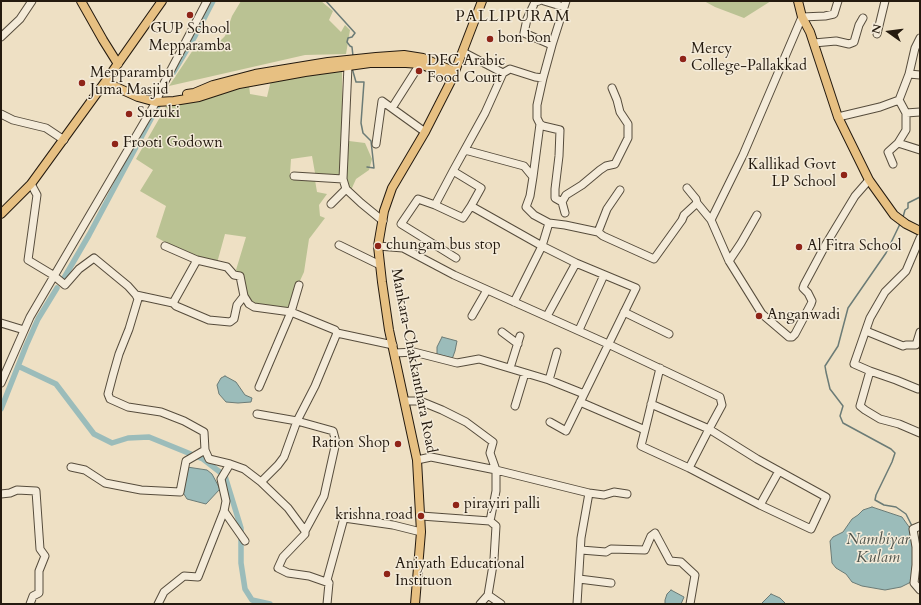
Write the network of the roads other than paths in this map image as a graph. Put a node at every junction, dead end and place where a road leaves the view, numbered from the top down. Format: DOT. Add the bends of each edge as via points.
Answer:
graph roads {
  1 [pos="32,1"];
  2 [pos="81,1"];
  3 [pos="162,1"];
  4 [pos="207,1"];
  5 [pos="482,1"];
  6 [pos="539,1"];
  7 [pos="544,1"];
  8 [pos="798,1"];
  9 [pos="838,1"];
  10 [pos="885,1"];
  11 [pos="565,4"];
  12 [pos="802,17"];
  13 [pos="863,18"];
  14 [pos="877,34"];
  15 [pos="1,37"];
  16 [pos="920,38"];
  17 [pos="814,43"];
  18 [pos="552,45"];
  19 [pos="463,52"];
  20 [pos="118,64"];
  21 [pos="420,64"];
  22 [pos="348,66"];
  23 [pos="504,72"];
  24 [pos="909,74"];
  25 [pos="453,75"];
  26 [pos="920,75"];
  27 [pos="543,78"];
  28 [pos="107,80"];
  29 [pos="612,88"];
  30 [pos="157,99"];
  31 [pos="899,100"];
  32 [pos="392,108"];
  33 [pos="920,112"];
  34 [pos="906,113"];
  35 [pos="1,114"];
  36 [pos="838,117"];
  37 [pos="540,124"];
  38 [pos="425,132"];
  39 [pos="64,140"];
  40 [pos="898,143"];
  41 [pos="376,144"];
  42 [pos="465,150"];
  43 [pos="920,150"];
  44 [pos="893,164"];
  45 [pos="453,170"];
  46 [pos="294,176"];
  47 [pos="533,177"];
  48 [pos="343,178"];
  49 [pos="869,180"];
  50 [pos="31,184"];
  51 [pos="687,188"];
  52 [pos="346,189"];
  53 [pos="620,190"];
  54 [pos="562,202"];
  55 [pos="331,204"];
  56 [pos="697,204"];
  57 [pos="435,205"];
  58 [pos="471,206"];
  59 [pos="565,213"];
  60 [pos="1,214"];
  61 [pos="757,215"];
  62 [pos="711,220"];
  63 [pos="382,221"];
  64 [pos="549,223"];
  65 [pos="920,231"];
  66 [pos="598,232"];
  67 [pos="920,238"];
  68 [pos="339,245"];
  69 [pos="165,246"];
  70 [pos="378,246"];
  71 [pos="542,246"];
  72 [pos="456,258"];
  73 [pos="197,260"];
  74 [pos="729,261"];
  75 [pos="576,263"];
  76 [pos="380,265"];
  77 [pos="604,275"];
  78 [pos="53,276"];
  79 [pos="299,285"];
  80 [pos="487,290"];
  81 [pos="136,295"];
  82 [pos="244,296"];
  83 [pos="514,302"];
  84 [pos="173,303"];
  85 [pos="291,312"];
  86 [pos="624,312"];
  87 [pos="472,316"];
  88 [pos="547,316"];
  89 [pos="1,323"];
  90 [pos="24,330"];
  91 [pos="578,330"];
  92 [pos="866,330"];
  93 [pos="502,332"];
  94 [pos="920,332"];
  95 [pos="337,333"];
  96 [pos="669,334"];
  97 [pos="520,336"];
  98 [pos="919,340"];
  99 [pos="518,344"];
  100 [pos="608,344"];
  101 [pos="393,345"];
  102 [pos="557,352"];
  103 [pos="395,354"];
  104 [pos="510,368"];
  105 [pos="660,368"];
  106 [pos="870,371"];
  107 [pos="525,373"];
  108 [pos="549,380"];
  109 [pos="1,383"];
  110 [pos="259,387"];
  111 [pos="918,389"];
  112 [pos="584,394"];
  113 [pos="405,402"];
  114 [pos="580,402"];
  115 [pos="651,404"];
  116 [pos="515,406"];
  117 [pos="257,414"];
  118 [pos="297,421"];
  119 [pos="550,422"];
  120 [pos="709,429"];
  121 [pos="645,430"];
  122 [pos="920,433"];
  123 [pos="205,450"];
  124 [pos="417,460"];
  125 [pos="230,464"];
  126 [pos="71,467"];
  127 [pos="688,468"];
  128 [pos="496,470"];
  129 [pos="779,471"];
  130 [pos="261,482"];
  131 [pos="589,493"];
  132 [pos="1,494"];
  133 [pos="626,494"];
  134 [pos="760,505"];
  135 [pos="224,511"];
  136 [pos="421,516"];
  137 [pos="490,521"];
  138 [pos="920,526"];
  139 [pos="305,531"];
  140 [pos="421,532"];
  141 [pos="246,541"];
  142 [pos="581,550"];
  143 [pos="579,579"];
  144 [pos="329,583"];
  145 [pos="611,583"];
  146 [pos="920,590"];
  147 [pos="488,595"];
  148 [pos="30,604"];
  149 [pos="158,604"];
  150 [pos="327,604"];
  151 [pos="415,604"];
  152 [pos="480,604"];
  153 [pos="501,604"];
  154 [pos="577,604"];
  155 [pos="690,604"];
  1 -- 15 [label="street" via="20,19"];
  2 -- 20 [label="main road"];
  3 -- 20 [label="main road"];
  4 -- 30 [label="street"];
  5 -- 19 [label="main road, Mankara-Chakkanthara Road"];
  6 -- 18 [label="street" via="535,2 527,19 524,33"];
  7 -- 11 [label="street"];
  8 -- 12 [label="main road"];
  9 -- 12 [label="street" via="834,14"];
  10 -- 14 [label="street"];
  11 -- 18 [label="street"];
  12 -- 17 [label="main road"];
  12 -- 62 [label="street" via="743,155"];
  13 -- 17 [label="street" via="854,42"];
  16 -- 24 [label="street"];
  17 -- 36 [label="main road"];
  18 -- 27 [label="street"];
  19 -- 23 [label="street"];
  19 -- 25 [label="main road, Mankara-Chakkanthara Road"];
  20 -- 28 [label="main road"];
  21 -- 22 [label="main road" via="406,62"];
  21 -- 25 [label="main road"];
  21 -- 32 [label="street"];
  22 -- 30 [label="main road" via="239,84 199,97 174,101"];
  22 -- 48 [label="street"];
  23 -- 27 [label="street" via="510,69"];
  23 -- 42 [label="street"];
  24 -- 26 [label="street"];
  24 -- 31 [label="street"];
  25 -- 30 [label="main road" via="423,58 404,55 376,57 255,74 194,93"];
  25 -- 38 [label="main road, Mankara-Chakkanthara Road"];
  27 -- 37 [label="street" via="537,104 537,118"];
  28 -- 30 [label="main road" via="138,97"];
  28 -- 39 [label="main road"];
  29 -- 54 [label="street" via="620,112 628,124 628,138 615,164 600,170 570,192"];
  30 -- 78 [label="street"];
  31 -- 34 [label="street"];
  31 -- 36 [label="street"];
  32 -- 38 [label="street"];
  32 -- 41 [label="street" via="382,101"];
  33 -- 34 [label="street"];
  34 -- 40 [label="street" via="906,130"];
  35 -- 39 [label="street" via="13,120 46,128"];
  36 -- 49 [label="main road"];
  37 -- 47 [label="street"];
  37 -- 54 [label="street" via="560,130 554,189 555,198"];
  38 -- 63 [label="main road, Mankara-Chakkanthara Road" via="392,188"];
  39 -- 50 [label="main road"];
  40 -- 43 [label="street"];
  40 -- 44 [label="street" via="888,152"];
  42 -- 45 [label="street"];
  42 -- 47 [label="street" via="524,166"];
  45 -- 57 [label="street"];
  45 -- 58 [label="street" via="481,188"];
  46 -- 48 [label="street"];
  47 -- 64 [label="street" via="526,207"];
  48 -- 52 [label="street"];
  49 -- 65 [label="main road" via="894,215"];
  49 -- 74 [label="street" via="855,196 804,285 803,288 812,304 792,338 762,314"];
  50 -- 60 [label="main road"];
  50 -- 78 [label="street" via="37,195 28,260"];
  51 -- 56 [label="street"];
  52 -- 55 [label="street"];
  52 -- 63 [label="street"];
  53 -- 66 [label="street" via="607,209"];
  54 -- 59 [label="street"];
  56 -- 62 [label="street"];
  56 -- 66 [label="street" via="684,215 654,259"];
  57 -- 58 [label="street" via="463,218"];
  57 -- 72 [label="street" via="418,199 401,224"];
  58 -- 71 [label="street"];
  61 -- 74 [label="street"];
  62 -- 74 [label="street"];
  63 -- 70 [label="main road, Mankara-Chakkanthara Road"];
  64 -- 66 [label="street"];
  64 -- 71 [label="street"];
  67 -- 92 [label="street" via="906,271 885,292"];
  68 -- 76 [label="street"];
  69 -- 73 [label="street"];
  70 -- 76 [label="main road, Mankara-Chakkanthara Road"];
  70 -- 80 [label="street" via="403,248"];
  71 -- 75 [label="street"];
  71 -- 83 [label="street"];
  73 -- 82 [label="street" via="227,267 234,275 240,276"];
  73 -- 84 [label="street"];
  75 -- 77 [label="street"];
  75 -- 88 [label="street"];
  76 -- 101 [label="main road, Mankara-Chakkanthara Road"];
  77 -- 86 [label="street" via="636,288"];
  77 -- 91 [label="street"];
  78 -- 81 [label="street" via="65,285 79,269 94,258"];
  78 -- 90 [label="street"];
  79 -- 85 [label="street"];
  80 -- 83 [label="street"];
  80 -- 87 [label="street"];
  81 -- 84 [label="street"];
  81 -- 123 [label="street" via="138,303 112,375 108,394 110,399 128,407 161,412 184,421 204,432"];
  82 -- 84 [label="street" via="230,322 209,320 185,311"];
  82 -- 85 [label="street" via="254,307"];
  83 -- 88 [label="street"];
  85 -- 95 [label="street"];
  85 -- 110 [label="street"];
  86 -- 96 [label="street"];
  86 -- 100 [label="street"];
  88 -- 91 [label="street"];
  89 -- 90 [label="street"];
  90 -- 109 [label="street"];
  91 -- 100 [label="street"];
  92 -- 98 [label="street" via="900,346 916,345"];
  92 -- 106 [label="street" via="854,364"];
  93 -- 99 [label="street"];
  94 -- 98 [label="street"];
  95 -- 101 [label="street"];
  95 -- 118 [label="street"];
  97 -- 99 [label="street"];
  99 -- 104 [label="street"];
  100 -- 105 [label="street"];
  100 -- 112 [label="street"];
  101 -- 103 [label="main road, Mankara-Chakkanthara Road"];
  102 -- 108 [label="street"];
  103 -- 104 [label="street" via="414,352 457,363 479,359"];
  103 -- 113 [label="main road, Mankara-Chakkanthara Road"];
  104 -- 107 [label="street"];
  105 -- 115 [label="street"];
  105 -- 120 [label="street" via="720,397 722,405"];
  106 -- 111 [label="street"];
  106 -- 122 [label="street" via="860,406 880,419"];
  107 -- 108 [label="street"];
  107 -- 116 [label="street"];
  108 -- 112 [label="street"];
  112 -- 114 [label="street"];
  113 -- 124 [label="main road, Mankara-Chakkanthara Road"];
  113 -- 128 [label="street" via="420,402 442,410 466,422 493,442 490,453"];
  114 -- 119 [label="street" via="566,431"];
  114 -- 121 [label="street"];
  115 -- 120 [label="street"];
  115 -- 121 [label="street"];
  117 -- 118 [label="street"];
  118 -- 130 [label="street" via="284,457"];
  118 -- 139 [label="street" via="333,431 336,442 324,496"];
  120 -- 127 [label="street"];
  120 -- 129 [label="street"];
  121 -- 127 [label="street" via="641,446"];
  123 -- 125 [label="street" via="209,459"];
  123 -- 126 [label="street" via="186,461 180,492 141,490 105,483 85,470"];
  124 -- 128 [label="street" via="431,457"];
  124 -- 136 [label="main road, Mankara-Chakkanthara Road"];
  125 -- 130 [label="street" via="244,469"];
  125 -- 135 [label="street" via="221,479 226,501"];
  127 -- 134 [label="street"];
  128 -- 131 [label="street"];
  128 -- 137 [label="street" via="496,491"];
  129 -- 134 [label="street"];
  129 -- 134 [label="street" via="826,497 810,529"];
  130 -- 139 [label="street" via="288,508"];
  131 -- 133 [label="street"];
  131 -- 142 [label="street"];
  132 -- 148 [label="street" via="17,490 36,491 40,549 45,556 39,571 39,594 33,596"];
  135 -- 141 [label="street"];
  135 -- 149 [label="street" via="198,577 184,576 164,592"];
  136 -- 137 [label="street"];
  136 -- 140 [label="main road, Mankara-Chakkanthara Road"];
  137 -- 147 [label="street" via="496,526"];
  138 -- 146 [label="street" via="913,529 916,547 914,583"];
  139 -- 144 [label="street" via="283,557 278,568"];
  140 -- 144 [label="street" via="344,518 327,580"];
  140 -- 151 [label="main road, Mankara-Chakkanthara Road"];
  142 -- 143 [label="street"];
  142 -- 155 [label="street" via="645,550 655,533 670,561 681,562 696,575"];
  143 -- 145 [label="street"];
  143 -- 154 [label="street"];
  144 -- 150 [label="street"];
  147 -- 152 [label="street"];
  147 -- 153 [label="street"];
}
